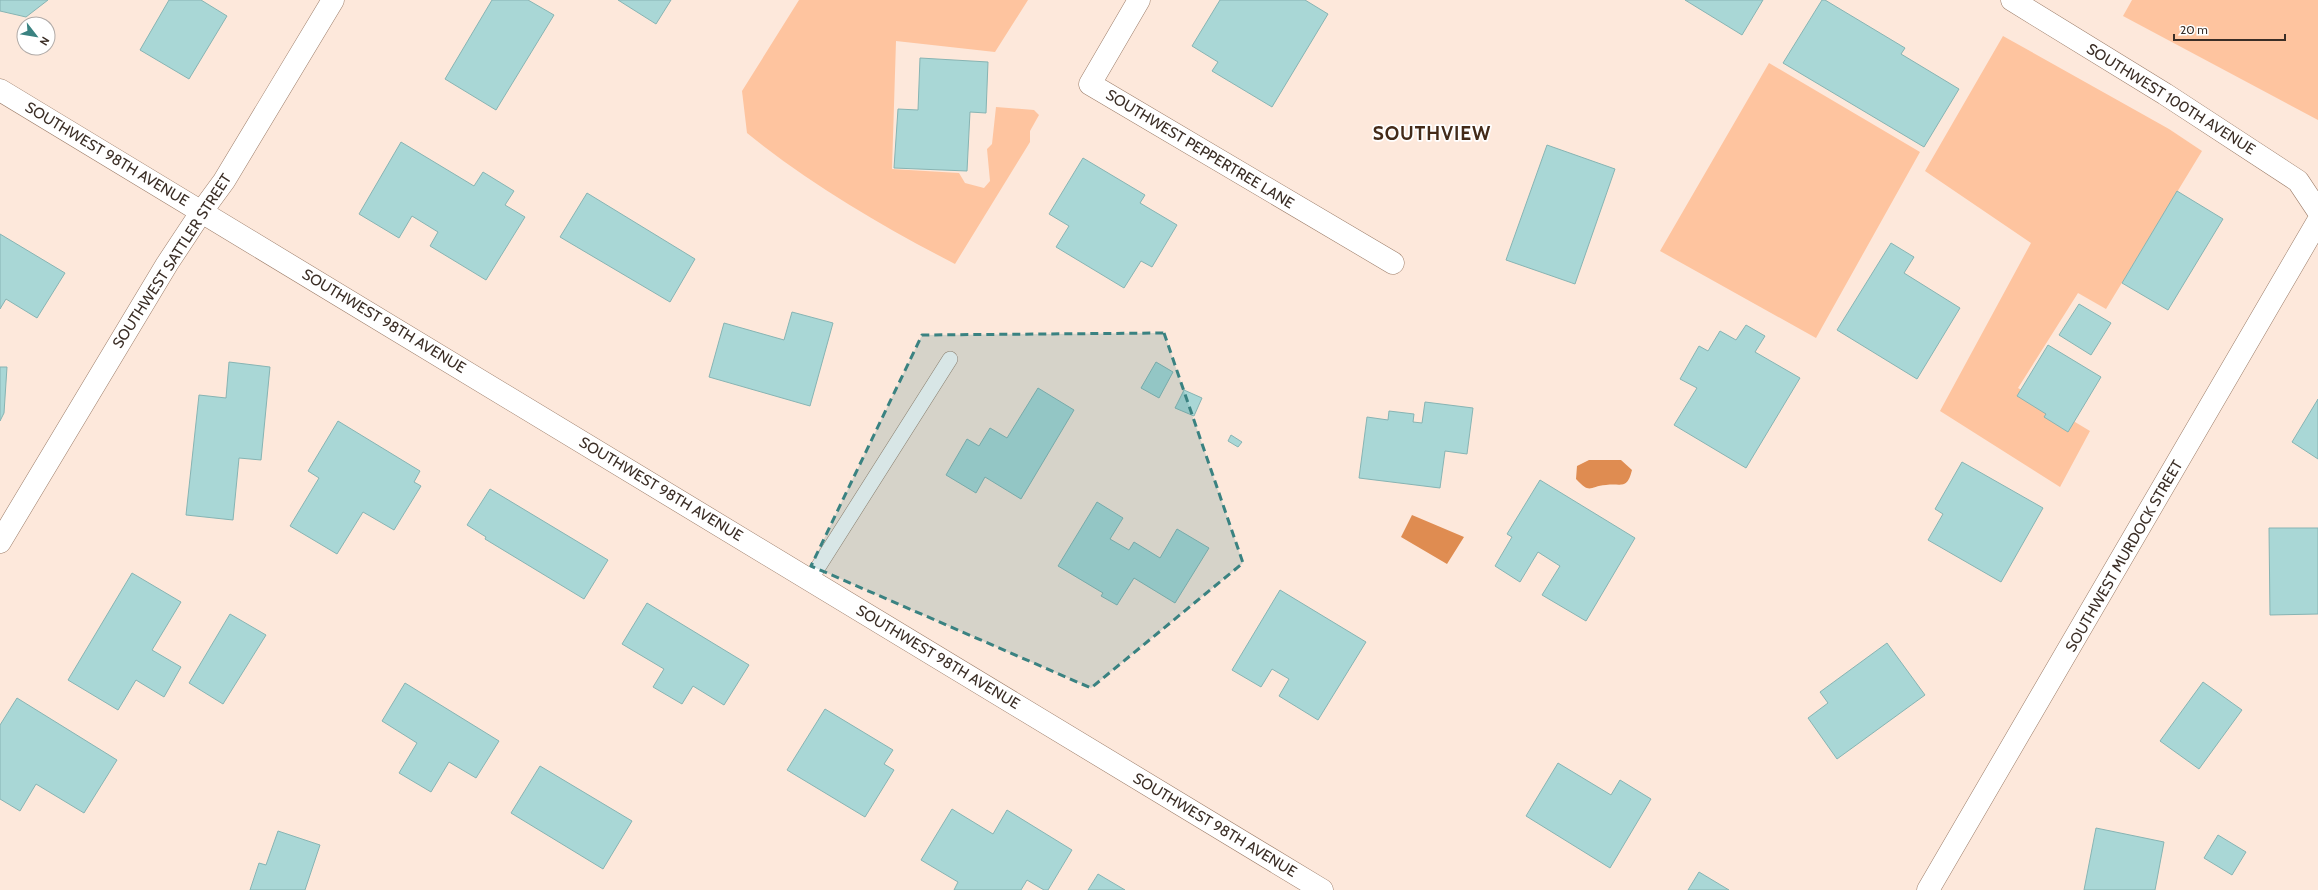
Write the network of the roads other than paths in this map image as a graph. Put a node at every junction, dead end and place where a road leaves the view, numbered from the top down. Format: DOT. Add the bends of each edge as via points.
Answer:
graph roads {
  1 [pos="333,0"];
  2 [pos="1139,0"];
  3 [pos="2012,0"];
  4 [pos="0,90"];
  5 [pos="202,211"];
  6 [pos="2318,211"];
  7 [pos="2318,221"];
  8 [pos="1393,263"];
  9 [pos="950,359"];
  10 [pos="0,542"];
  11 [pos="810,580"];
  12 [pos="1322,890"];
  13 [pos="1928,890"];
  1 -- 5 [label="street, SOUTHWEST SATTLER STREET" via="224,181"];
  2 -- 8 [label="street, SOUTHWEST PEPPERTREE LANE" via="1090,84"];
  3 -- 6 [label="street, SOUTHWEST 100TH AVENUE" via="2165,94 2298,181"];
  4 -- 5 [label="street, SOUTHWEST 98TH AVENUE"];
  5 -- 10 [label="street, SOUTHWEST SATTLER STREET" via="166,264"];
  5 -- 11 [label="street, SOUTHWEST 98TH AVENUE"];
  7 -- 13 [label="street, SOUTHWEST MURDOCK STREET"];
  9 -- 11 [label="lane"];
  11 -- 12 [label="street, SOUTHWEST 98TH AVENUE"];
}
